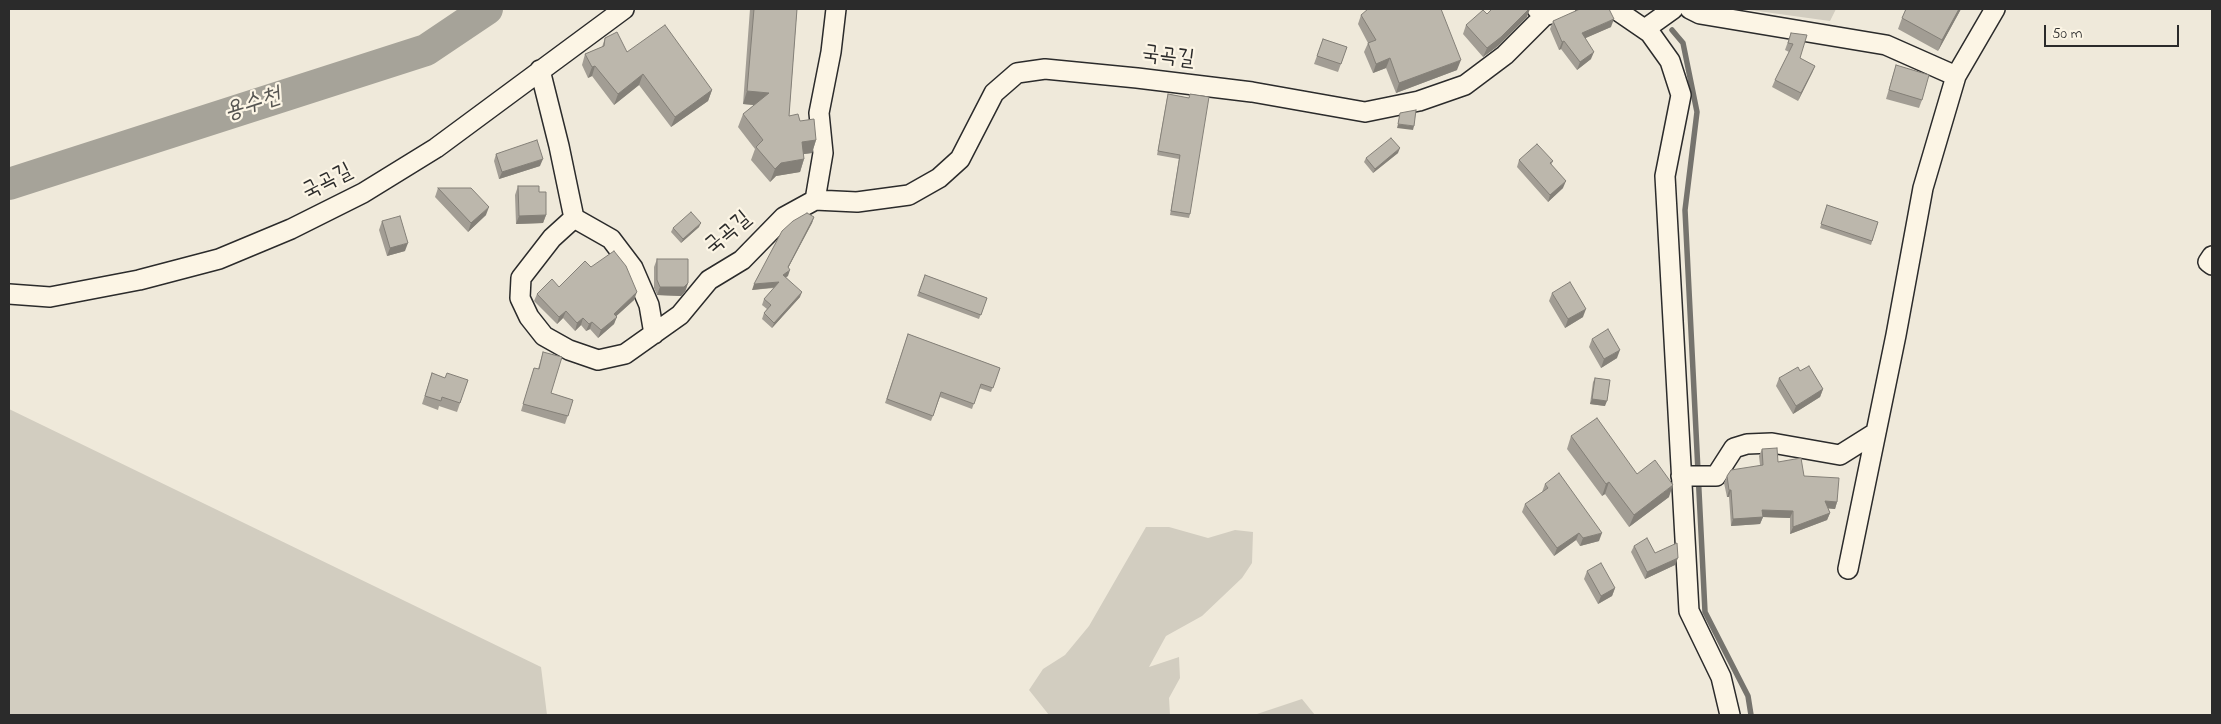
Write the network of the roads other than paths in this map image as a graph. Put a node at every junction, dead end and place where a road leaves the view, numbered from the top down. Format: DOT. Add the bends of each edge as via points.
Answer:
graph roads {
  1 [pos="624,9"];
  2 [pos="836,9"];
  3 [pos="1566,9"];
  4 [pos="1615,9"];
  5 [pos="1673,9"];
  6 [pos="1690,9"];
  7 [pos="1995,9"];
  8 [pos="1540,12"];
  9 [pos="1645,29"];
  10 [pos="540,70"];
  11 [pos="1956,76"];
  12 [pos="815,200"];
  13 [pos="574,218"];
  14 [pos="2212,256"];
  15 [pos="2212,265"];
  16 [pos="9,294"];
  17 [pos="654,334"];
  18 [pos="1875,433"];
  19 [pos="1684,476"];
  20 [pos="1848,569"];
  21 [pos="1730,715"];
  1 -- 10 [label="street, 국곡길"];
  2 -- 12 [label="street" via="820,112 823,153"];
  3 -- 8 [label="street"];
  4 -- 9 [label="street"];
  5 -- 9 [label="street"];
  6 -- 11 [label="street" via="1700,14 1886,45"];
  7 -- 11 [label="street"];
  8 -- 12 [label="street, 국곡길" via="1505,55 1465,85 1419,101 1365,112 1252,92 1137,78 1045,69 1017,73 994,93 960,159 939,178 909,195 857,202"];
  9 -- 19 [label="street" via="1670,61 1681,95 1665,176"];
  10 -- 13 [label="street"];
  10 -- 16 [label="street, 국곡길" via="436,148 363,193 291,229 219,259 139,280 50,297"];
  11 -- 18 [label="street" via="1923,188"];
  12 -- 17 [label="street, 국곡길" via="784,217 742,260 709,280 680,315"];
  13 -- 17 [label="street" via="611,240 634,268 649,305"];
  13 -- 17 [label="street, 국곡길" via="552,238 521,278 520,298 529,317 544,336 569,350 598,360 625,354"];
  14 -- 15 [label="street" via="2208,262"];
  18 -- 19 [label="street" via="1840,455 1772,443 1747,444 1734,448 1716,476"];
  18 -- 20 [label="street"];
  19 -- 21 [label="street" via="1689,611 1721,677"];
}
